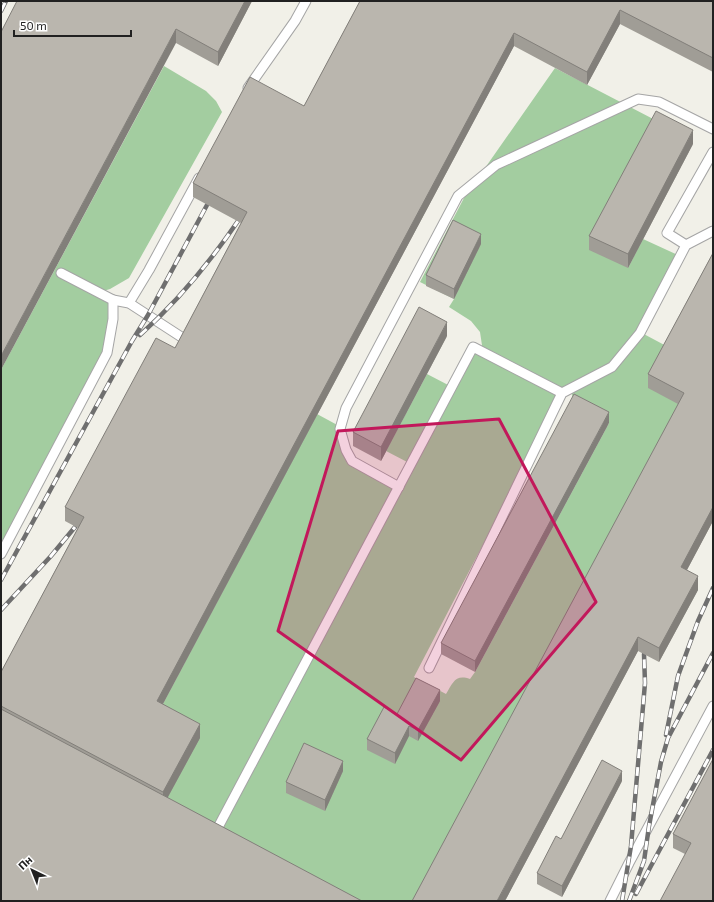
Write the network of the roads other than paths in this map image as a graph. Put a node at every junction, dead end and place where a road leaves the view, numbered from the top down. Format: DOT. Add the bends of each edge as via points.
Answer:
graph roads {
  1 [pos="306,1"];
  2 [pos="242,98"];
  3 [pos="713,129"];
  4 [pos="713,152"];
  5 [pos="204,168"];
  6 [pos="713,231"];
  7 [pos="686,245"];
  8 [pos="61,273"];
  9 [pos="114,300"];
  10 [pos="129,303"];
  11 [pos="186,340"];
  12 [pos="562,393"];
  13 [pos="399,487"];
  14 [pos="1,554"];
  15 [pos="428,668"];
  16 [pos="713,706"];
  17 [pos="216,834"];
  18 [pos="610,901"];
  1 -- 2 [label="lane"];
  3 -- 13 [label="lane" via="659,102 638,99 496,165 458,196 346,408 340,429 352,462"];
  4 -- 7 [label="lane" via="667,233"];
  5 -- 10 [label="lane"];
  6 -- 7 [label="lane"];
  7 -- 12 [label="lane" via="640,332 612,367"];
  8 -- 9 [label="lane"];
  9 -- 10 [label="lane"];
  9 -- 14 [label="lane" via="107,353"];
  10 -- 11 [label="lane"];
  12 -- 13 [label="lane" via="473,347"];
  12 -- 15 [label="lane"];
  13 -- 17 [label="lane"];
  16 -- 18 [label="lane"];
}
